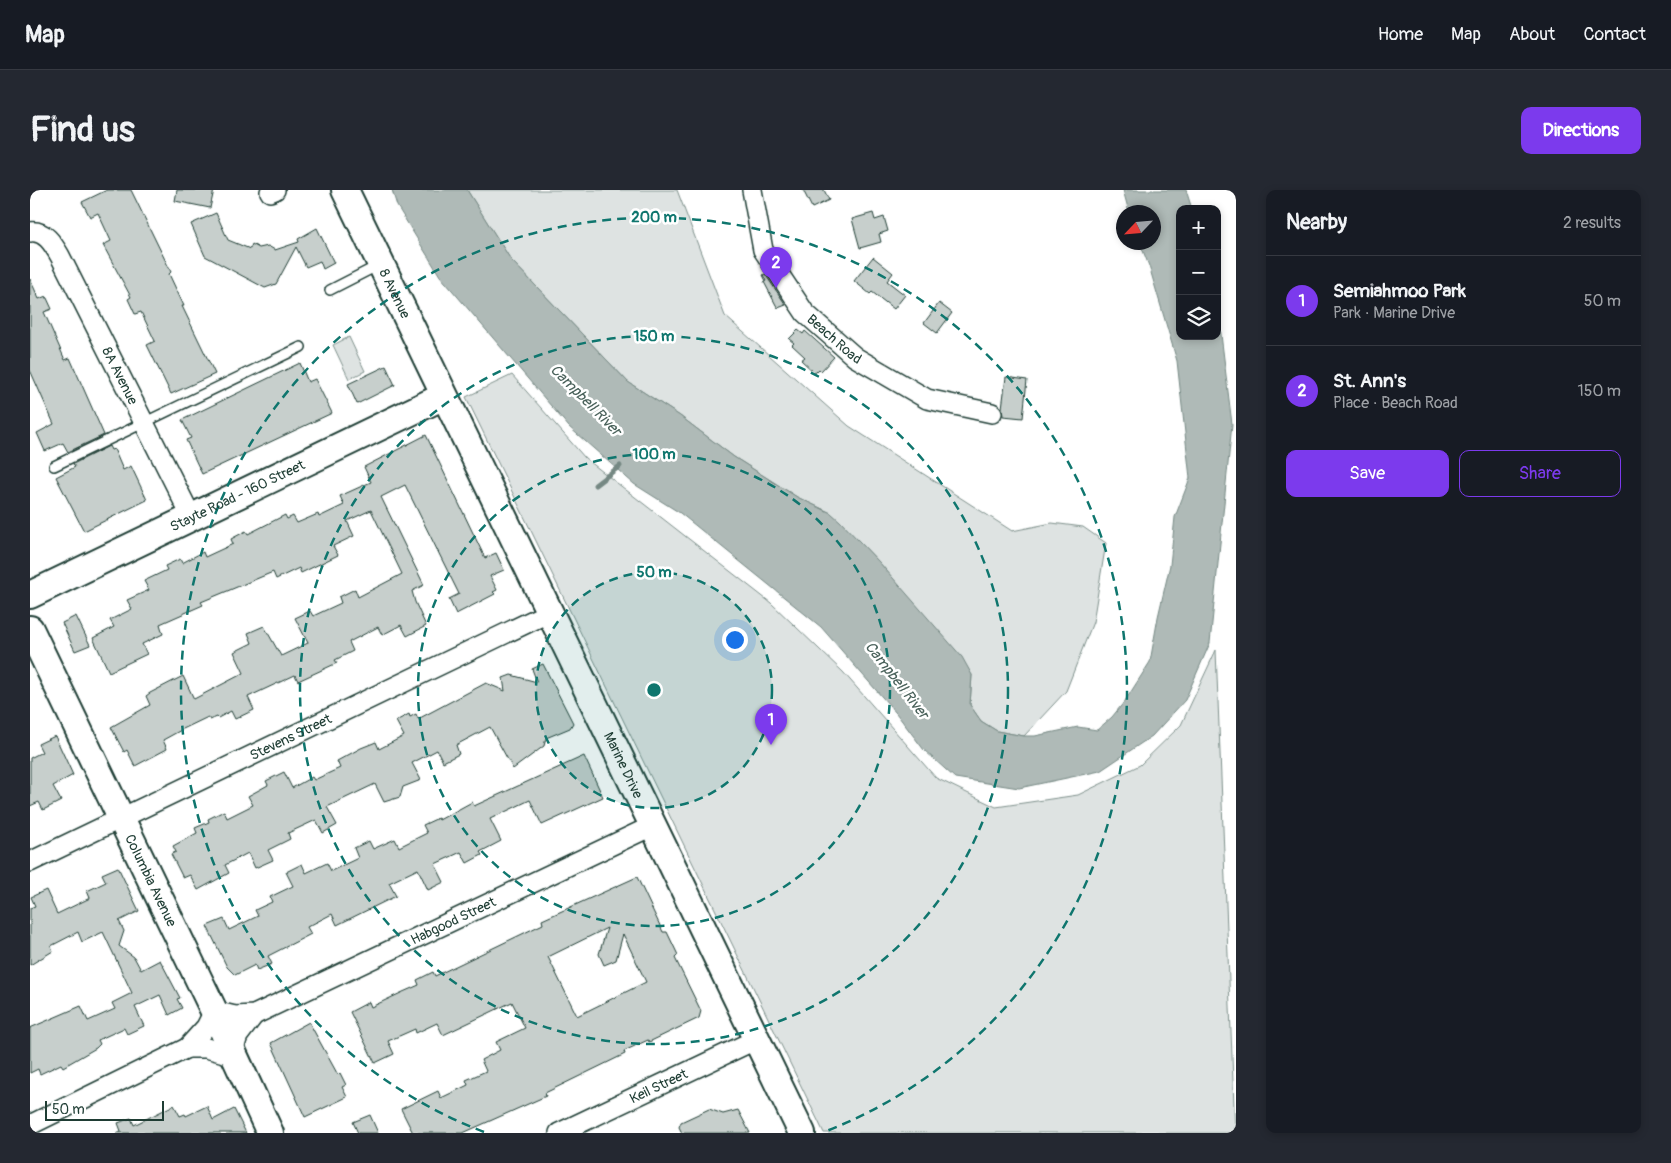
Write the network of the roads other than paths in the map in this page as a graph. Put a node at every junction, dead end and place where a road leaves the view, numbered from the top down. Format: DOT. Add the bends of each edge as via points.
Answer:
graph roads {
  1 [pos="345,190"];
  2 [pos="752,190"];
  3 [pos="38,234"];
  4 [pos="380,264"];
  5 [pos="330,290"];
  6 [pos="302,347"];
  7 [pos="444,396"];
  8 [pos="992,413"];
  9 [pos="146,422"];
  10 [pos="54,466"];
  11 [pos="192,518"];
  12 [pos="30,595"];
  13 [pos="550,612"];
  14 [pos="30,629"];
  15 [pos="122,818"];
  16 [pos="654,825"];
  17 [pos="30,862"];
  18 [pos="214,1010"];
  19 [pos="254,1015"];
  20 [pos="757,1039"];
  21 [pos="187,1048"];
  22 [pos="232,1055"];
  23 [pos="30,1125"];
  24 [pos="270,1133"];
  25 [pos="558,1133"];
  26 [pos="802,1133"];
  1 -- 4 [label="street, 8 Avenue"];
  2 -- 8 [label="street, Beach Road" via="763,250 805,313 855,357 926,399"];
  3 -- 9 [label="street, 8A Avenue" via="60,256"];
  4 -- 5 [label="lane"];
  4 -- 7 [label="street, 8 Avenue"];
  6 -- 9 [label="lane"];
  7 -- 11 [label="street, Stayte Road - 160 Street"];
  7 -- 13 [label="street, Marine Drive"];
  9 -- 10 [label="lane"];
  9 -- 11 [label="street, 8A Avenue"];
  11 -- 12 [label="street, Stayte Road - 160 Street"];
  13 -- 15 [label="street, Stevens Street"];
  13 -- 16 [label="street, Marine Drive"];
  14 -- 15 [label="street, Columbia Avenue"];
  15 -- 17 [label="street, Stevens Street"];
  15 -- 18 [label="street, Columbia Avenue"];
  16 -- 19 [label="street, Habgood Street"];
  16 -- 20 [label="street, Marine Drive"];
  18 -- 19 [label="street, Habgood Street" via="235,1016"];
  18 -- 21 [label="street" via="206,1027"];
  18 -- 22 [label="street, Columbia Avenue"];
  19 -- 22 [label="street, Habgood Street" via="238,1036"];
  20 -- 25 [label="street, Keil Street"];
  20 -- 26 [label="street, Marine Drive"];
  21 -- 22 [label="street" via="206,1048"];
  21 -- 23 [label="street"];
  22 -- 24 [label="street, Columbia Avenue"];
}
